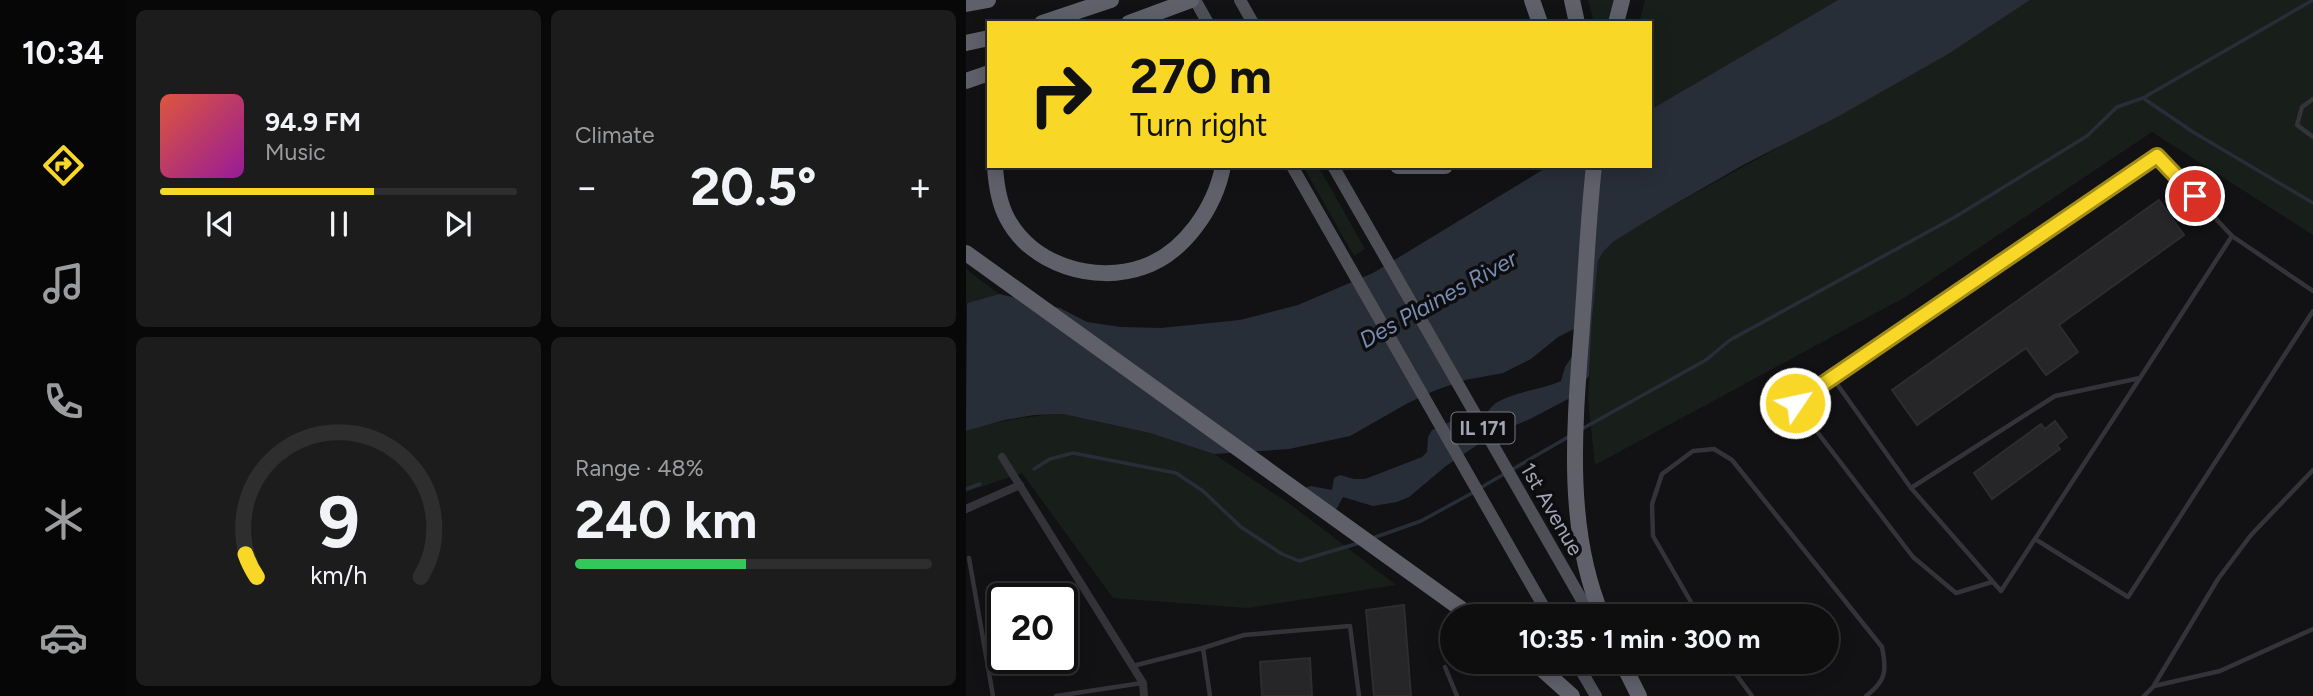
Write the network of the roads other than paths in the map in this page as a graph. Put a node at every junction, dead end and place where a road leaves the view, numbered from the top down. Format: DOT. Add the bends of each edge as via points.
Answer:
graph roads {
  1 [pos="988,0"];
  2 [pos="1111,0"];
  3 [pos="1193,0"];
  4 [pos="1241,0"];
  5 [pos="1532,0"];
  6 [pos="1572,0"];
  7 [pos="1622,0"];
  8 [pos="966,5"];
  9 [pos="1251,18"];
  10 [pos="1048,21"];
  11 [pos="1136,21"];
  12 [pos="1207,21"];
  13 [pos="1539,21"];
  14 [pos="1577,21"];
  15 [pos="1617,21"];
  16 [pos="987,38"];
  17 [pos="966,43"];
  18 [pos="987,74"];
  19 [pos="966,81"];
  20 [pos="2313,99"];
  21 [pos="2313,137"];
  22 [pos="995,168"];
  23 [pos="1222,168"];
  24 [pos="1293,168"];
  25 [pos="1334,168"];
  26 [pos="1592,168"];
  27 [pos="2232,236"];
  28 [pos="967,254"];
  29 [pos="2313,291"];
  30 [pos="2313,312"];
  31 [pos="1832,377"];
  32 [pos="2140,378"];
  33 [pos="1002,457"];
  34 [pos="2313,470"];
  35 [pos="1020,485"];
  36 [pos="1911,488"];
  37 [pos="966,509"];
  38 [pos="2035,539"];
  39 [pos="969,558"];
  40 [pos="1992,582"];
  41 [pos="1454,604"];
  42 [pos="1542,604"];
  43 [pos="1584,604"];
  44 [pos="1598,604"];
  45 [pos="1692,604"];
  46 [pos="2313,629"];
  47 [pos="1203,648"];
  48 [pos="1132,666"];
  49 [pos="1448,674"];
  50 [pos="1547,674"];
  51 [pos="1583,674"];
  52 [pos="1626,674"];
  53 [pos="1736,674"];
  54 [pos="1143,683"];
  55 [pos="2153,687"];
  56 [pos="1076,694"];
  57 [pos="993,696"];
  58 [pos="1056,696"];
  59 [pos="1144,696"];
  60 [pos="1210,696"];
  61 [pos="1359,696"];
  62 [pos="1457,696"];
  63 [pos="1572,696"];
  64 [pos="1596,696"];
  65 [pos="1638,696"];
  66 [pos="1752,696"];
  67 [pos="1866,696"];
  68 [pos="2144,696"];
  1 -- 8 [label="highway"];
  2 -- 10 [label="highway"];
  3 -- 11 [label="highway"];
  3 -- 12 [label="main road"];
  4 -- 9 [label="main road"];
  5 -- 13 [label="highway"];
  6 -- 14 [label="highway"];
  7 -- 15 [label="highway"];
  16 -- 17 [label="highway"];
  18 -- 19 [label="highway"];
  20 -- 21 [label="lane" via="2302,107 2297,125"];
  22 -- 23 [label="highway" via="1008,220 1026,243 1081,272 1111,274 1142,268 1183,241 1213,197"];
  24 -- 42 [label="main road, IL 171"];
  25 -- 43 [label="main road, 1st Avenue / IL 171"];
  26 -- 44 [label="highway" via="1576,493 1585,566"];
  27 -- 29 [label="lane"];
  27 -- 31 [label="lane" via="2157,156"];
  27 -- 32 [label="lane"];
  28 -- 41 [label="highway"];
  30 -- 38 [label="lane" via="2128,597"];
  31 -- 36 [label="lane"];
  31 -- 40 [label="lane" via="1795,403 1913,556 1956,593"];
  32 -- 36 [label="lane" via="2055,396"];
  32 -- 38 [label="lane"];
  33 -- 35 [label="street"];
  34 -- 55 [label="lane" via="2251,535 2218,579"];
  35 -- 37 [label="street"];
  35 -- 48 [label="street"];
  36 -- 40 [label="lane"];
  38 -- 40 [label="lane" via="2001,591"];
  39 -- 57 [label="lane"];
  45 -- 67 [label="lane" via="1653,536 1652,504 1662,474 1693,451 1714,449 1732,460 1882,647 1886,668 1878,687"];
  46 -- 55 [label="lane" via="2220,671"];
  47 -- 48 [label="lane"];
  47 -- 60 [label="lane"];
  47 -- 61 [label="lane" via="1244,635 1350,626"];
  48 -- 54 [label="street"];
  49 -- 62 [label="lane"];
  50 -- 63 [label="highway"];
  51 -- 64 [label="main road"];
  52 -- 65 [label="highway"];
  53 -- 66 [label="lane"];
  54 -- 56 [label="lane"];
  54 -- 59 [label="street"];
  55 -- 68 [label="lane"];
  56 -- 58 [label="lane"];
}
